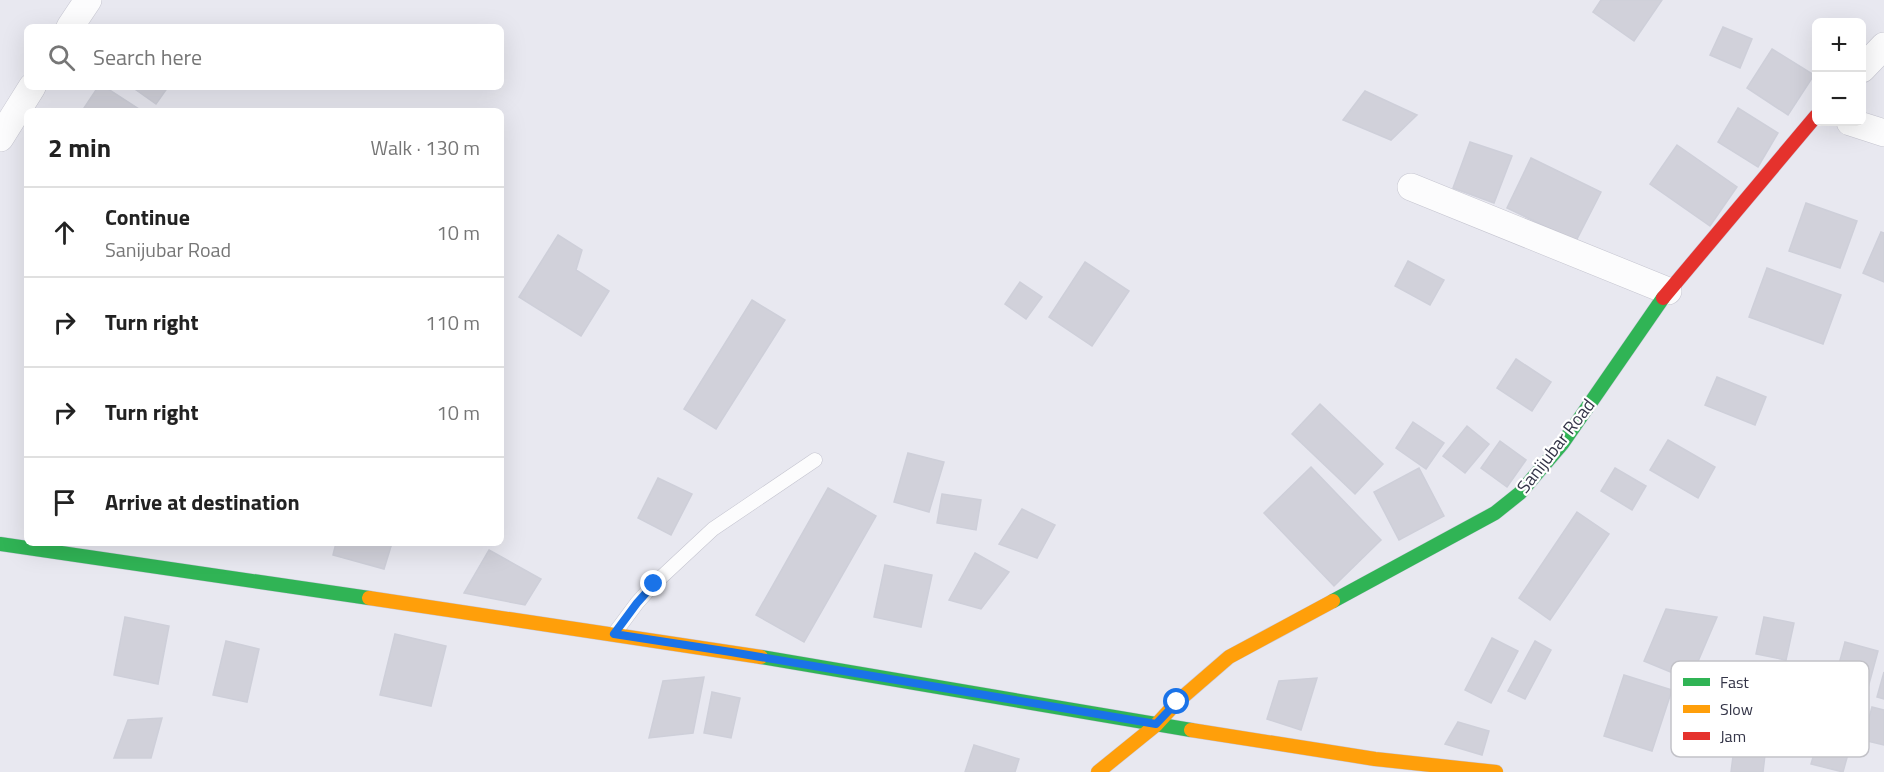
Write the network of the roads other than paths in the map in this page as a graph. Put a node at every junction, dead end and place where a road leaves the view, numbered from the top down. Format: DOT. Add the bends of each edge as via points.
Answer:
graph roads {
  1 [pos="88,0"];
  2 [pos="72,24"];
  3 [pos="1884,46"];
  4 [pos="1866,65"];
  5 [pos="30,90"];
  6 [pos="1812,121"];
  7 [pos="1862,126"];
  8 [pos="1884,133"];
  9 [pos="0,138"];
  10 [pos="1411,187"];
  11 [pos="1668,291"];
  12 [pos="815,460"];
  13 [pos="0,544"];
  14 [pos="614,634"];
  15 [pos="1156,724"];
  16 [pos="1098,772"];
  17 [pos="1496,772"];
  1 -- 2 [label="street"];
  3 -- 4 [label="street"];
  5 -- 9 [label="street"];
  6 -- 11 [label="street, Sanijubar Road"];
  7 -- 8 [label="street"];
  10 -- 11 [label="street"];
  11 -- 15 [label="street, Sanijubar Road" via="1562,444 1520,493 1495,513 1229,657"];
  12 -- 14 [label="lane" via="713,530 648,590"];
  13 -- 14 [label="street" via="122,556"];
  14 -- 15 [label="street"];
  15 -- 16 [label="street, Sanijubar Road"];
  15 -- 17 [label="street" via="1375,759"];
}
